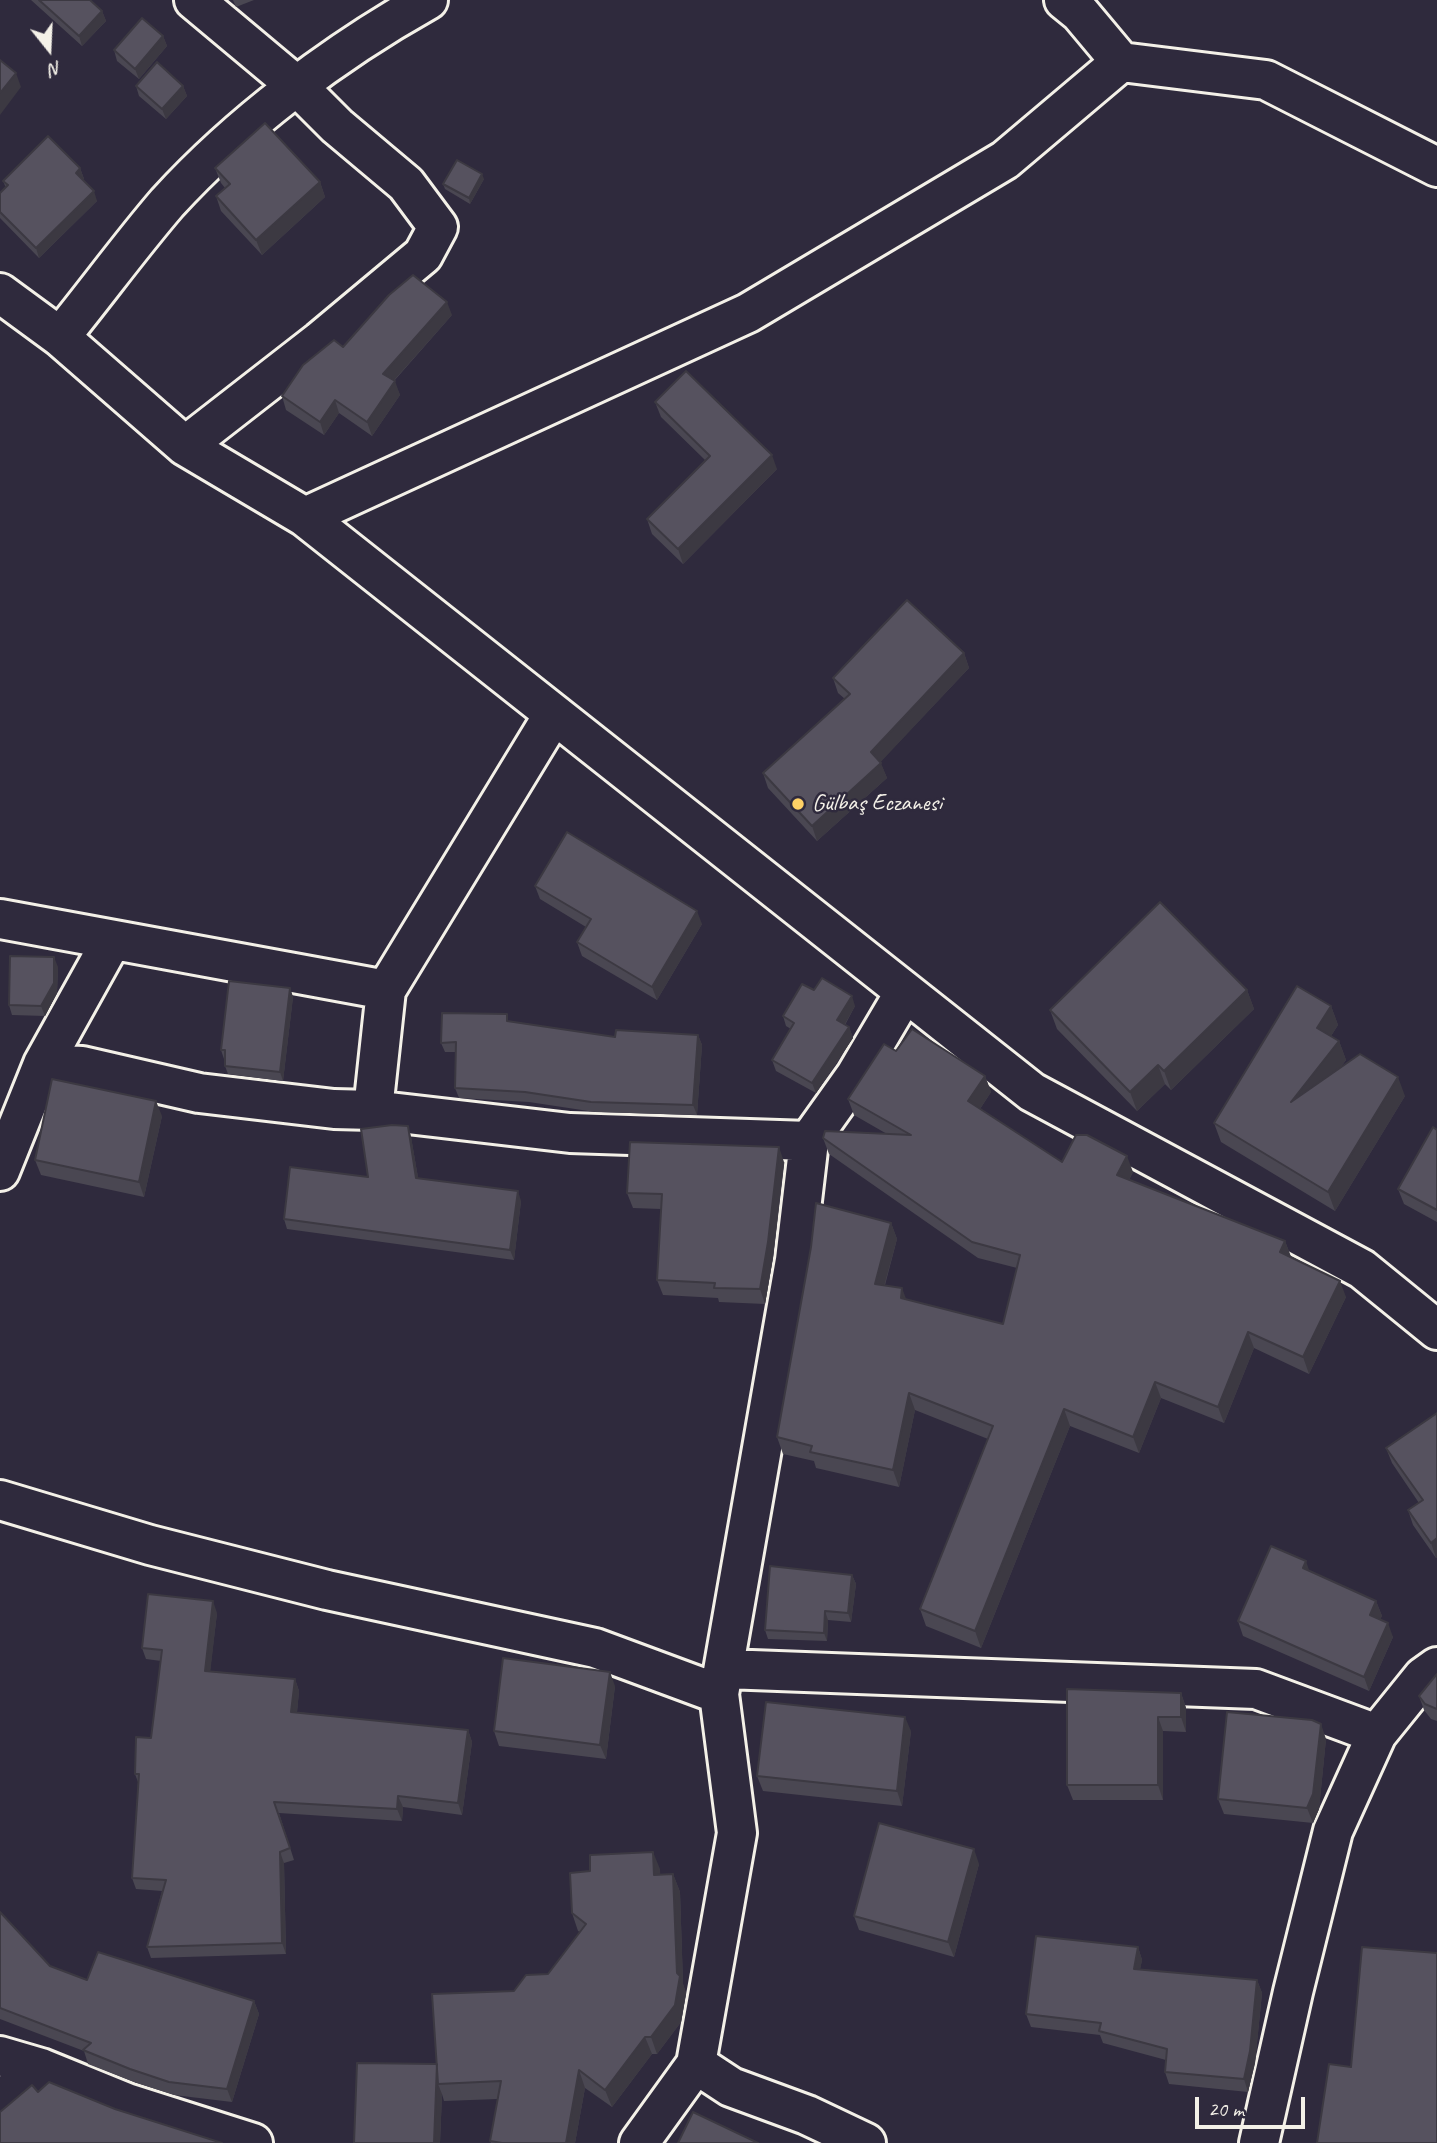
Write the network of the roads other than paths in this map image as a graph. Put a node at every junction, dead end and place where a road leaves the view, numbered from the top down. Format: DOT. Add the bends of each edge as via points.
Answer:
graph roads {
  1 [pos="194,0"];
  2 [pos="428,0"];
  3 [pos="1064,0"];
  4 [pos="1121,62"];
  5 [pos="298,87"];
  6 [pos="1437,167"];
  7 [pos="0,293"];
  8 [pos="60,337"];
  9 [pos="184,446"];
  10 [pos="305,517"];
  11 [pos="554,714"];
  12 [pos="0,919"];
  13 [pos="112,940"];
  14 [pos="386,990"];
  15 [pos="905,992"];
  16 [pos="44,1064"];
  17 [pos="373,1110"];
  18 [pos="809,1141"];
  19 [pos="0,1171"];
  20 [pos="1437,1331"];
  21 [pos="0,1500"];
  22 [pos="1437,1667"];
  23 [pos="722,1681"];
  24 [pos="1377,1734"];
  25 [pos="0,2056"];
  26 [pos="696,2064"];
  27 [pos="41,2068"];
  28 [pos="0,2101"];
  29 [pos="253,2143"];
  30 [pos="639,2143"];
  31 [pos="866,2143"];
  32 [pos="1259,2143"];
  1 -- 5 [label="street"];
  2 -- 5 [label="street" via="381,26"];
  3 -- 4 [label="street"];
  4 -- 6 [label="street" via="1266,80"];
  4 -- 10 [label="street" via="1005,160 748,313"];
  5 -- 8 [label="street" via="222,148 167,203"];
  5 -- 9 [label="street" via="406,184 439,227 423,255"];
  7 -- 8 [label="street"];
  8 -- 9 [label="street"];
  9 -- 10 [label="street"];
  10 -- 11 [label="street"];
  11 -- 14 [label="street"];
  11 -- 15 [label="street"];
  12 -- 13 [label="street"];
  13 -- 14 [label="street"];
  13 -- 16 [label="street"];
  14 -- 17 [label="street"];
  15 -- 18 [label="street" via="856,1075"];
  15 -- 20 [label="street" via="1032,1092 1362,1269"];
  16 -- 17 [label="street" via="82,1066 199,1093"];
  16 -- 19 [label="street"];
  17 -- 18 [label="street" via="570,1133"];
  18 -- 23 [label="street" via="795,1260"];
  21 -- 23 [label="street" via="150,1545 327,1590 595,1648"];
  22 -- 24 [label="street" via="1423,1677"];
  23 -- 24 [label="street" via="1256,1689"];
  23 -- 26 [label="street" via="737,1833"];
  24 -- 32 [label="street" via="1333,1831"];
  25 -- 27 [label="street"];
  26 -- 30 [label="street"];
  26 -- 31 [label="street" via="731,2087"];
  27 -- 28 [label="street"];
  27 -- 29 [label="street" via="127,2103"];
}
